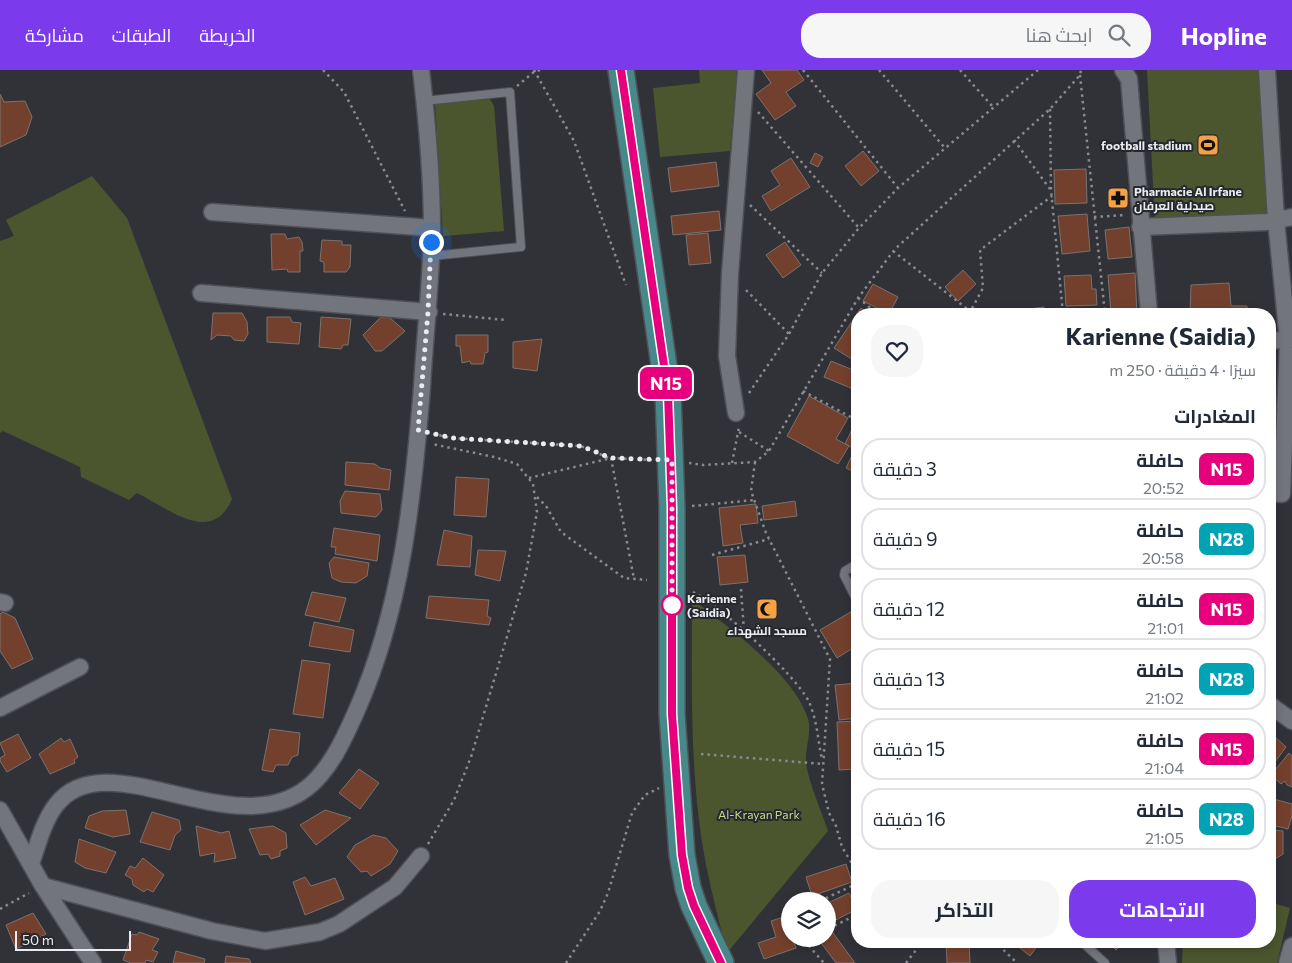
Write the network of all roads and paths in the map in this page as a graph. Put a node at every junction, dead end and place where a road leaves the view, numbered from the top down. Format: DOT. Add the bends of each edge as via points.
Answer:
graph roads {
  1 [pos="323,70"];
  2 [pos="421,70"];
  3 [pos="535,70"];
  4 [pos="542,70"];
  5 [pos="621,70"];
  6 [pos="746,70"];
  7 [pos="803,70"];
  8 [pos="879,70"];
  9 [pos="960,70"];
  10 [pos="1038,70"];
  11 [pos="1081,70"];
  12 [pos="1124,70"];
  13 [pos="1267,70"];
  14 [pos="1080,75"];
  15 [pos="510,92"];
  16 [pos="744,95"];
  17 [pos="424,101"];
  18 [pos="993,108"];
  19 [pos="1050,109"];
  20 [pos="1014,140"];
  21 [pos="944,147"];
  22 [pos="898,188"];
  23 [pos="1051,190"];
  24 [pos="737,192"];
  25 [pos="1052,196"];
  26 [pos="212,212"];
  27 [pos="1094,217"];
  28 [pos="1284,218"];
  29 [pos="1139,221"];
  30 [pos="412,226"];
  31 [pos="432,228"];
  32 [pos="858,228"];
  33 [pos="893,251"];
  34 [pos="431,256"];
  35 [pos="822,273"];
  36 [pos="730,274"];
  37 [pos="626,285"];
  38 [pos="201,293"];
  39 [pos="858,298"];
  40 [pos="852,308"];
  41 [pos="870,308"];
  42 [pos="964,308"];
  43 [pos="973,308"];
  44 [pos="1062,308"];
  45 [pos="1104,308"];
  46 [pos="1148,308"];
  47 [pos="851,310"];
  48 [pos="428,312"];
  49 [pos="506,320"];
  50 [pos="789,334"];
  51 [pos="1290,340"];
  52 [pos="1276,341"];
  53 [pos="803,391"];
  54 [pos="736,413"];
  55 [pos="851,416"];
  56 [pos="418,436"];
  57 [pos="769,451"];
  58 [pos="611,458"];
  59 [pos="672,460"];
  60 [pos="754,462"];
  61 [pos="731,464"];
  62 [pos="529,478"];
  63 [pos="1276,494"];
  64 [pos="536,496"];
  65 [pos="755,500"];
  66 [pos="672,508"];
  67 [pos="768,538"];
  68 [pos="712,555"];
  69 [pos="851,567"];
  70 [pos="634,579"];
  71 [pos="647,580"];
  72 [pos="741,589"];
  73 [pos="851,589"];
  74 [pos="693,592"];
  75 [pos="744,632"];
  76 [pos="80,667"];
  77 [pos="0,708"];
  78 [pos="1276,709"];
  79 [pos="1292,721"];
  80 [pos="701,754"];
  81 [pos="823,764"];
  82 [pos="676,782"];
  83 [pos="0,810"];
  84 [pos="421,856"];
  85 [pos="851,862"];
  86 [pos="31,864"];
  87 [pos="44,886"];
  88 [pos="851,887"];
  89 [pos="836,894"];
  90 [pos="694,906"];
  91 [pos="0,908"];
  92 [pos="851,918"];
  93 [pos="836,925"];
  94 [pos="1292,946"];
  95 [pos="811,947"];
  96 [pos="918,948"];
  97 [pos="1001,948"];
  98 [pos="1088,948"];
  99 [pos="1167,948"];
  100 [pos="93,963"];
  101 [pos="566,963"];
  102 [pos="704,963"];
  103 [pos="721,963"];
  104 [pos="824,963"];
  105 [pos="906,963"];
  106 [pos="1017,963"];
  107 [pos="1104,963"];
  108 [pos="1168,963"];
  109 [pos="1287,963"];
  1 -- 30 [label="path" via="344,92"];
  2 -- 17 [label="street"];
  3 -- 4 [label="path"];
  3 -- 15 [label="path"];
  3 -- 37 [label="path" via="574,141"];
  5 -- 59 [label="main road" via="668,393"];
  6 -- 16 [label="street"];
  7 -- 22 [label="path"];
  8 -- 21 [label="path"];
  9 -- 18 [label="path"];
  10 -- 18 [label="path"];
  11 -- 14 [label="path"];
  12 -- 29 [label="street" via="1128,79"];
  13 -- 28 [label="street"];
  14 -- 19 [label="path"];
  14 -- 27 [label="path"];
  15 -- 17 [label="lane"];
  15 -- 34 [label="lane" via="521,247"];
  16 -- 24 [label="street"];
  16 -- 32 [label="path"];
  17 -- 31 [label="street"];
  18 -- 21 [label="path"];
  19 -- 20 [label="path"];
  19 -- 23 [label="path"];
  20 -- 23 [label="path"];
  20 -- 33 [label="path"];
  21 -- 22 [label="path"];
  22 -- 32 [label="path"];
  23 -- 25 [label="path"];
  24 -- 35 [label="path"];
  24 -- 36 [label="street"];
  25 -- 43 [label="path" via="980,250 983,288"];
  25 -- 44 [label="path"];
  26 -- 30 [label="street"];
  27 -- 29 [label="path"];
  27 -- 45 [label="path"];
  28 -- 29 [label="street"];
  28 -- 51 [label="street"];
  29 -- 46 [label="street"];
  30 -- 31 [label="street"];
  31 -- 34 [label="street"];
  32 -- 35 [label="path"];
  33 -- 39 [label="path"];
  33 -- 42 [label="path"];
  34 -- 48 [label="street"];
  35 -- 50 [label="path"];
  36 -- 50 [label="path"];
  36 -- 54 [label="street" via="727,356"];
  38 -- 48 [label="street"];
  39 -- 40 [label="path"];
  39 -- 41 [label="path"];
  47 -- 53 [label="path"];
  48 -- 49 [label="path"];
  48 -- 56 [label="street"];
  50 -- 54 [label="path"];
  51 -- 52 [label="street"];
  51 -- 63 [label="street" via="1282,494"];
  53 -- 55 [label="path"];
  53 -- 57 [label="path"];
  56 -- 58 [label="path" via="581,446"];
  56 -- 62 [label="path" via="517,464"];
  56 -- 86 [label="street" via="408,531 388,624 364,694 346,734 314,782 305,790 280,801 239,807 217,805 130,784 97,782 80,787 56,804 44,826"];
  57 -- 60 [label="path"];
  57 -- 61 [label="path" via="739,432"];
  58 -- 59 [label="path"];
  58 -- 62 [label="path"];
  58 -- 70 [label="path"];
  59 -- 61 [label="path" via="703,465"];
  59 -- 66 [label="main road"];
  60 -- 61 [label="path"];
  60 -- 65 [label="path" via="751,491"];
  62 -- 64 [label="path"];
  64 -- 70 [label="path" via="546,506 561,532 624,578"];
  64 -- 84 [label="path" via="537,512 526,573 471,757 454,800"];
  65 -- 66 [label="path"];
  65 -- 67 [label="path"];
  66 -- 82 [label="main road" via="672,714"];
  67 -- 68 [label="path"];
  67 -- 81 [label="path" via="830,659"];
  69 -- 73 [label="lane" via="844,575"];
  70 -- 71 [label="path"];
  72 -- 75 [label="path"];
  74 -- 75 [label="path" via="710,602"];
  75 -- 81 [label="path" via="808,701"];
  76 -- 77 [label="street"];
  78 -- 79 [label="street"];
  80 -- 81 [label="path"];
  81 -- 85 [label="path" via="822,784 828,807 842,847"];
  82 -- 90 [label="main road" via="682,855"];
  82 -- 101 [label="path" via="639,800 600,911"];
  83 -- 86 [label="street"];
  84 -- 87 [label="street" via="395,887 340,924 320,932 265,940 212,931"];
  86 -- 87 [label="street"];
  87 -- 91 [label="path"];
  87 -- 100 [label="street"];
  88 -- 89 [label="path"];
  90 -- 102 [label="main road"];
  90 -- 103 [label="main road"];
  92 -- 93 [label="path"];
  94 -- 109 [label="street"];
  95 -- 104 [label="path"];
  96 -- 105 [label="path"];
  97 -- 106 [label="path"];
  98 -- 107 [label="lane"];
  99 -- 108 [label="street"];
}
